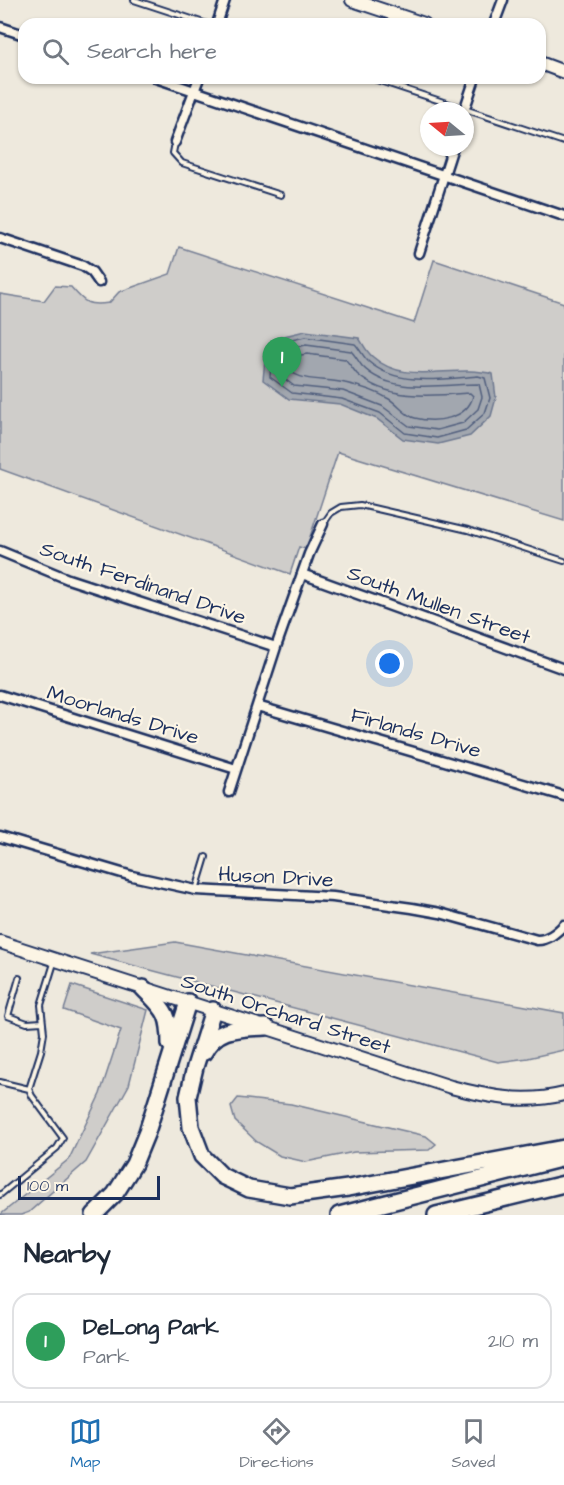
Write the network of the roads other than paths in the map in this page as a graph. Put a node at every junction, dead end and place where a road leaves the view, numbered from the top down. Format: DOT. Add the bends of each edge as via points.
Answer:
graph roads {
  1 [pos="134,0"];
  2 [pos="225,0"];
  3 [pos="352,0"];
  4 [pos="502,0"];
  5 [pos="189,18"];
  6 [pos="219,18"];
  7 [pos="406,18"];
  8 [pos="496,18"];
  9 [pos="0,27"];
  10 [pos="18,33"];
  11 [pos="546,65"];
  12 [pos="564,72"];
  13 [pos="174,84"];
  14 [pos="197,84"];
  15 [pos="388,84"];
  16 [pos="474,84"];
  17 [pos="195,91"];
  18 [pos="441,102"];
  19 [pos="468,102"];
  20 [pos="474,113"];
  21 [pos="175,142"];
  22 [pos="564,142"];
  23 [pos="450,156"];
  24 [pos="444,176"];
  25 [pos="281,195"];
  26 [pos="564,216"];
  27 [pos="0,238"];
  28 [pos="419,253"];
  29 [pos="99,282"];
  30 [pos="323,524"];
  31 [pos="0,551"];
  32 [pos="564,561"];
  33 [pos="303,574"];
  34 [pos="276,647"];
  35 [pos="564,669"];
  36 [pos="0,695"];
  37 [pos="257,706"];
  38 [pos="236,769"];
  39 [pos="229,792"];
  40 [pos="564,796"];
  41 [pos="0,837"];
  42 [pos="206,857"];
  43 [pos="196,890"];
  44 [pos="564,925"];
  45 [pos="0,942"];
  46 [pos="55,959"];
  47 [pos="19,978"];
  48 [pos="143,988"];
  49 [pos="188,1002"];
  50 [pos="213,1010"];
  51 [pos="42,1022"];
  52 [pos="266,1027"];
  53 [pos="170,1059"];
  54 [pos="195,1067"];
  55 [pos="165,1076"];
  56 [pos="0,1082"];
  57 [pos="29,1089"];
  58 [pos="564,1094"];
  59 [pos="564,1148"];
  60 [pos="564,1158"];
  61 [pos="564,1184"];
  62 [pos="0,1195"];
  63 [pos="94,1215"];
  64 [pos="108,1215"];
  65 [pos="339,1215"];
  66 [pos="436,1215"];
  1 -- 5 [label="lane"];
  2 -- 6 [label="street"];
  3 -- 7 [label="main road"];
  4 -- 8 [label="street"];
  9 -- 10 [label="street"];
  11 -- 12 [label="main road"];
  13 -- 17 [label="street"];
  14 -- 17 [label="street"];
  15 -- 18 [label="lane"];
  16 -- 19 [label="street"];
  17 -- 21 [label="street"];
  17 -- 24 [label="street"];
  20 -- 22 [label="lane"];
  21 -- 25 [label="lane" via="173,153 179,162"];
  23 -- 24 [label="street"];
  24 -- 26 [label="street"];
  24 -- 28 [label="street"];
  27 -- 29 [label="street" via="82,266"];
  30 -- 32 [label="lane" via="341,507 360,505 468,530"];
  30 -- 33 [label="street"];
  31 -- 34 [label="street, South Ferdinand Drive" via="68,579"];
  33 -- 34 [label="street"];
  33 -- 35 [label="street, South Mullen Street"];
  34 -- 37 [label="street"];
  36 -- 38 [label="street, Moorlands Drive"];
  37 -- 38 [label="street"];
  37 -- 40 [label="street, Firlands Drive"];
  38 -- 39 [label="street"];
  41 -- 43 [label="street, Huson Drive" via="132,876"];
  42 -- 43 [label="lane"];
  43 -- 44 [label="street, Huson Drive" via="333,897 440,913 543,940"];
  45 -- 46 [label="main road, South Orchard Street"];
  46 -- 48 [label="main road, South Orchard Street"];
  46 -- 51 [label="lane" via="41,1005"];
  47 -- 51 [label="lane" via="8,1016 27,1023"];
  48 -- 49 [label="main road, South Orchard Street"];
  48 -- 53 [label="highway" via="167,1012"];
  49 -- 50 [label="main road, South Orchard Street"];
  49 -- 53 [label="highway"];
  50 -- 52 [label="main road, South Orchard Street"];
  50 -- 54 [label="highway"];
  51 -- 57 [label="lane" via="41,1051"];
  52 -- 54 [label="highway" via="226,1030 210,1040"];
  52 -- 58 [label="main road, South Orchard Street" via="416,1077 488,1096 533,1100"];
  53 -- 55 [label="highway"];
  54 -- 59 [label="highway" via="188,1097 191,1127 202,1155 222,1176 249,1189 290,1196"];
  55 -- 63 [label="highway" via="134,1164 115,1194"];
  55 -- 64 [label="highway" via="164,1109 148,1154 133,1184"];
  56 -- 57 [label="lane"];
  57 -- 62 [label="lane" via="63,1138 57,1148"];
  60 -- 65 [label="highway"];
  61 -- 66 [label="highway"];
}
